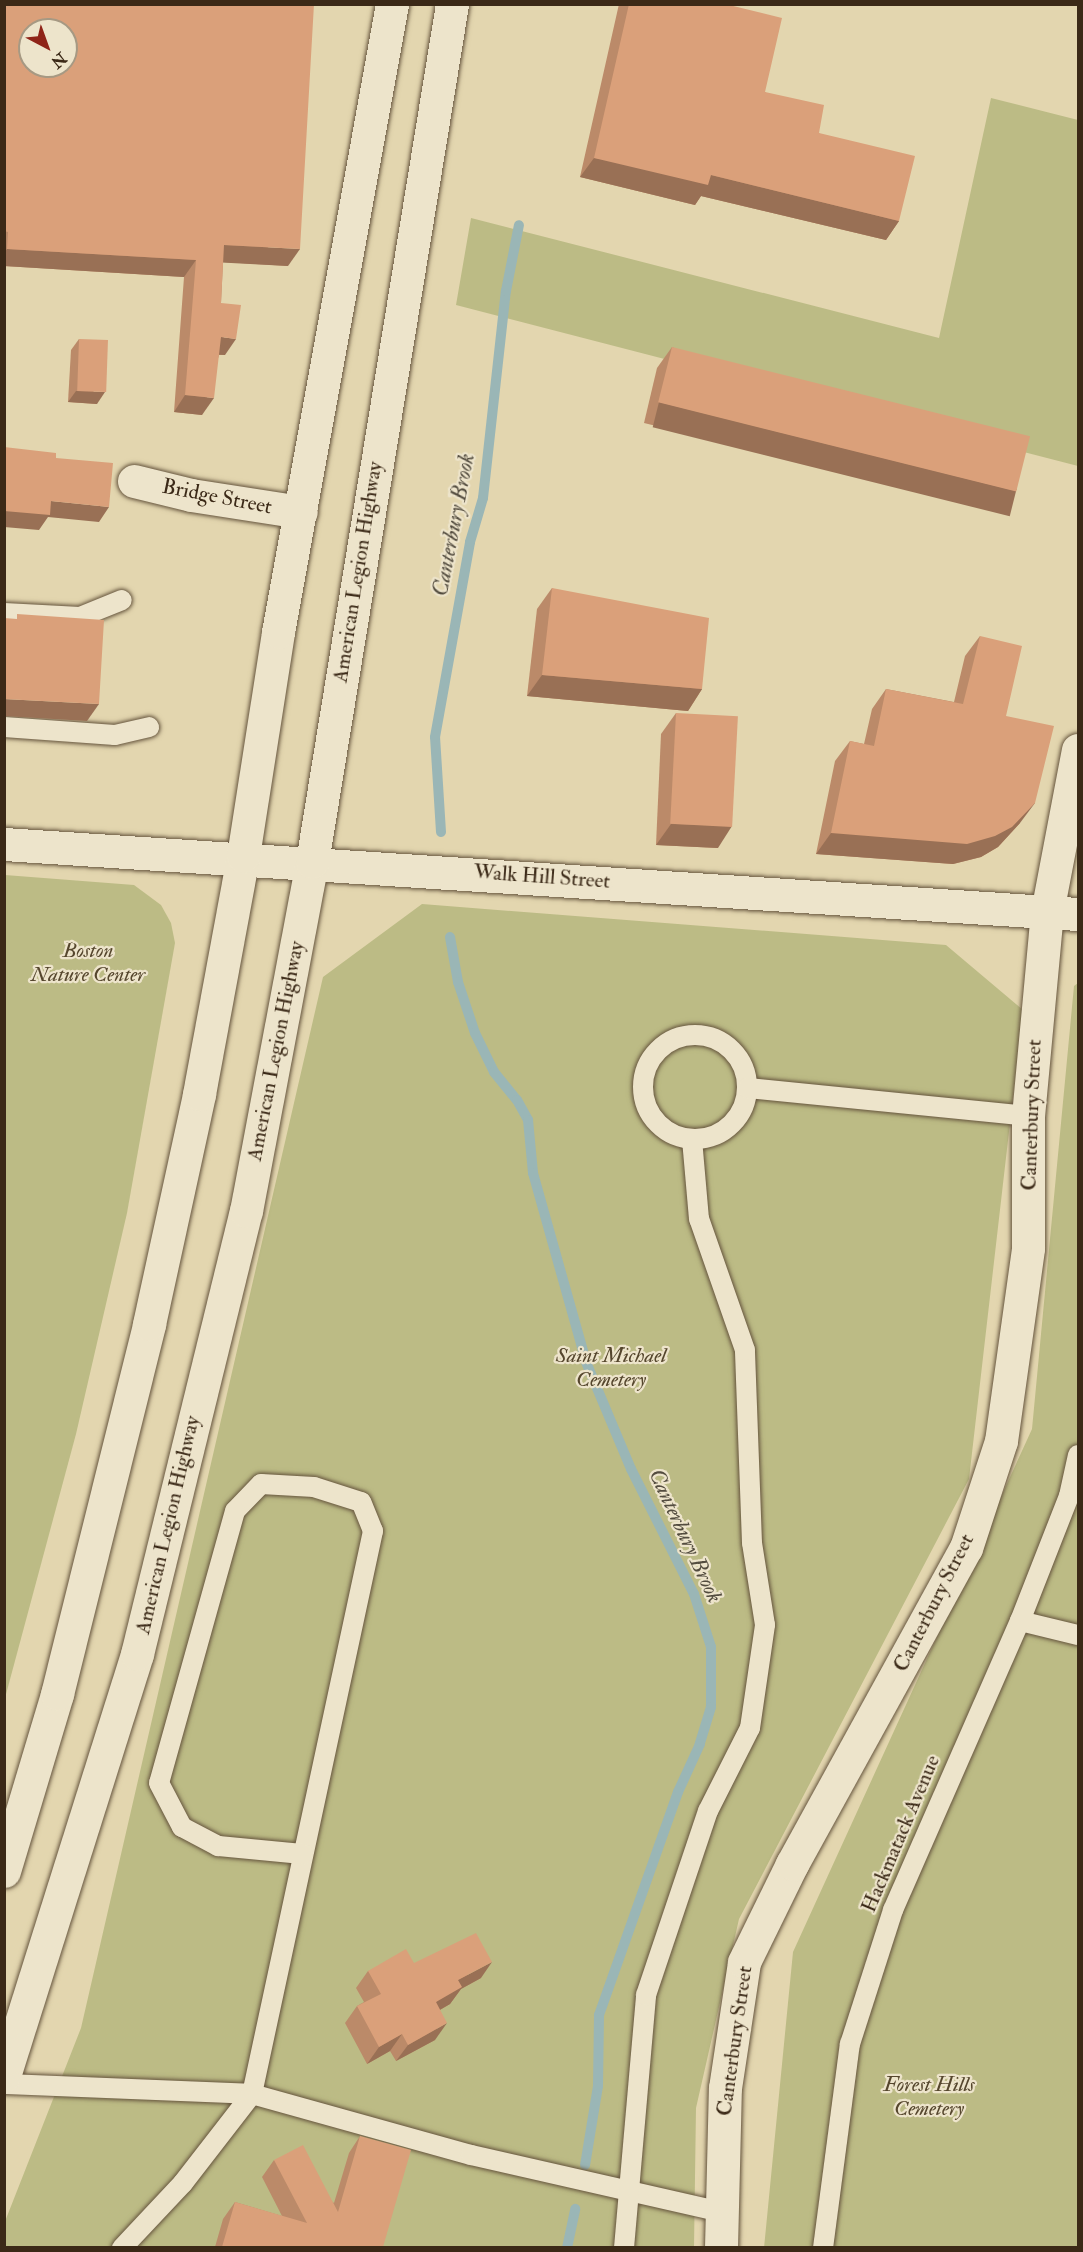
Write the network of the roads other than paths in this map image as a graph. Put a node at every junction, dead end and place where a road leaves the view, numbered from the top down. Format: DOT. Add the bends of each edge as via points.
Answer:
graph roads {
  1 [pos="392,4"];
  2 [pos="453,4"];
  3 [pos="134,481"];
  4 [pos="301,512"];
  5 [pos="122,600"];
  6 [pos="4,613"];
  7 [pos="4,727"];
  8 [pos="149,727"];
  9 [pos="1078,750"];
  10 [pos="4,844"];
  11 [pos="243,856"];
  12 [pos="312,862"];
  13 [pos="1047,912"];
  14 [pos="1078,914"];
  15 [pos="748,1088"];
  16 [pos="1028,1116"];
  17 [pos="692,1139"];
  18 [pos="1078,1455"];
  19 [pos="1020,1621"];
  20 [pos="1078,1635"];
  21 [pos="303,1854"];
  22 [pos="4,1871"];
  23 [pos="4,2076"];
  24 [pos="4,2084"];
  25 [pos="252,2094"];
  26 [pos="627,2191"];
  27 [pos="722,2212"];
  28 [pos="122,2247"];
  29 [pos="624,2247"];
  30 [pos="721,2247"];
  31 [pos="823,2247"];
  1 -- 4 [label="main road"];
  2 -- 12 [label="main road, American Legion Highway"];
  3 -- 4 [label="main road, Bridge Street" via="191,495"];
  4 -- 11 [label="main road"];
  5 -- 6 [label="lane" via="80,617"];
  7 -- 8 [label="lane" via="115,735"];
  9 -- 13 [label="main road, Canterbury Street"];
  10 -- 11 [label="main road, Walk Hill Street"];
  11 -- 12 [label="main road, Walk Hill Street"];
  11 -- 22 [label="main road" via="199,1094 149,1324 57,1694"];
  12 -- 13 [label="main road, Walk Hill Street"];
  12 -- 23 [label="main road, American Legion Highway" via="246,1211 137,1654"];
  13 -- 14 [label="main road, Walk Hill Street"];
  13 -- 16 [label="main road, Canterbury Street"];
  15 -- 16 [label="lane"];
  15 -- 17 [label="lane" via="742,1112 730,1126 710,1137"];
  15 -- 17 [label="lane" via="736,1054 722,1042 701,1035 683,1036 657,1052 646,1071 643,1089 650,1112 661,1126"];
  16 -- 27 [label="main road, Canterbury Street" via="1028,1248 1001,1441 966,1548 792,1864 744,1962 725,2088"];
  17 -- 26 [label="lane" via="699,1219 746,1350 752,1543 765,1625 750,1728 708,1811 646,1995"];
  18 -- 19 [label="lane, Hackmatack Avenue" via="1069,1496"];
  19 -- 20 [label="lane"];
  19 -- 31 [label="lane, Hackmatack Avenue" via="893,1910 850,2044"];
  21 -- 21 [label="lane" via="373,1531 361,1502 314,1487 261,1484 235,1510 159,1783 182,1827 218,1846"];
  21 -- 25 [label="lane"];
  24 -- 25 [label="lane"];
  25 -- 26 [label="lane" via="471,2155"];
  25 -- 28 [label="lane" via="183,2183"];
  26 -- 27 [label="lane"];
  26 -- 29 [label="lane"];
  27 -- 30 [label="main road, Canterbury Street"];
}
